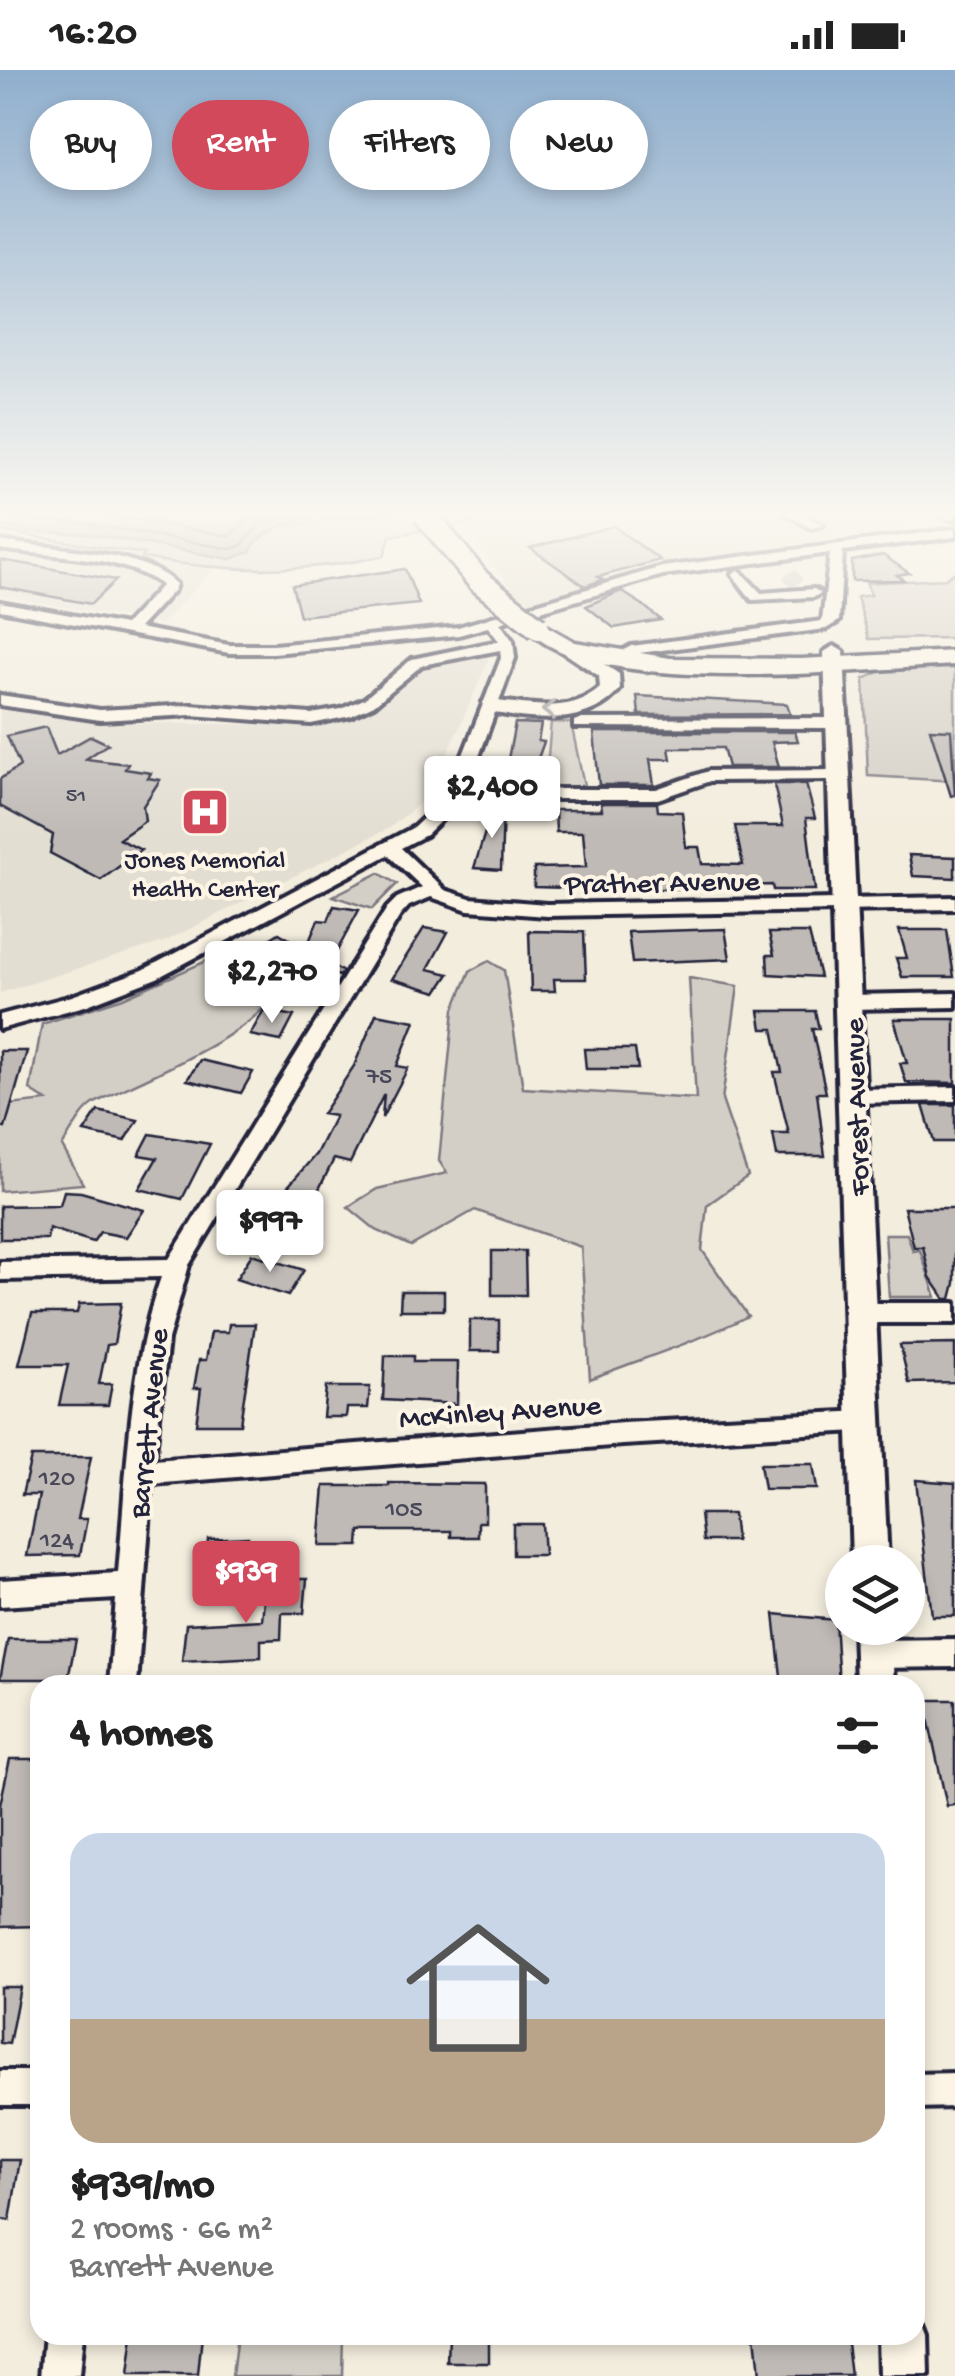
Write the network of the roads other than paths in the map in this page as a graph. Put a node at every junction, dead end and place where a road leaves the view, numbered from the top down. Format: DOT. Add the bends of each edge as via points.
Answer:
graph roads {
  1 [pos="75,621"];
  2 [pos="138,621"];
  3 [pos="492,621"];
  4 [pos="529,621"];
  5 [pos="832,621"];
  6 [pos="487,622"];
  7 [pos="538,628"];
  8 [pos="128,631"];
  9 [pos="506,644"];
  10 [pos="570,648"];
  11 [pos="955,648"];
  12 [pos="631,650"];
  13 [pos="836,658"];
  14 [pos="955,658"];
  15 [pos="0,700"];
  16 [pos="490,706"];
  17 [pos="837,723"];
  18 [pos="580,724"];
  19 [pos="836,775"];
  20 [pos="457,794"];
  21 [pos="398,843"];
  22 [pos="434,889"];
  23 [pos="955,904"];
  24 [pos="845,906"];
  25 [pos="955,1000"];
  26 [pos="850,1002"];
  27 [pos="0,1022"];
  28 [pos="955,1094"];
  29 [pos="854,1096"];
  30 [pos="176,1268"];
  31 [pos="0,1271"];
  32 [pos="864,1313"];
  33 [pos="955,1313"];
  34 [pos="865,1422"];
  35 [pos="140,1474"];
  36 [pos="869,1545"];
  37 [pos="130,1585"];
  38 [pos="0,1592"];
  39 [pos="955,1653"];
  40 [pos="874,1655"];
  41 [pos="124,1675"];
  42 [pos="0,2088"];
  43 [pos="30,2088"];
  44 [pos="925,2090"];
  45 [pos="955,2090"];
  46 [pos="63,2345"];
  47 [pos="902,2345"];
  48 [pos="60,2376"];
  49 [pos="904,2376"];
  1 -- 8 [label="street"];
  2 -- 8 [label="street"];
  3 -- 6 [label="street"];
  4 -- 7 [label="highway, bridge"];
  5 -- 12 [label="street"];
  6 -- 8 [label="street" via="446,632 247,650"];
  6 -- 9 [label="street"];
  7 -- 10 [label="highway" via="547,640"];
  7 -- 12 [label="highway"];
  9 -- 15 [label="street" via="417,662 368,702 310,719 190,710 100,715"];
  9 -- 16 [label="street" via="508,658"];
  10 -- 13 [label="highway" via="676,665"];
  10 -- 16 [label="main road, one-way" via="608,674 610,689 597,703 560,711"];
  11 -- 13 [label="highway"];
  12 -- 13 [label="highway"];
  13 -- 14 [label="highway"];
  13 -- 17 [label="main road, Forest Avenue"];
  16 -- 20 [label="street"];
  17 -- 18 [label="street"];
  17 -- 19 [label="main road, Forest Avenue"];
  19 -- 20 [label="street" via="708,776 664,794"];
  19 -- 24 [label="main road, Forest Avenue"];
  20 -- 21 [label="street" via="446,812"];
  21 -- 22 [label="street, Prather Avenue"];
  21 -- 27 [label="street" via="150,974"];
  22 -- 24 [label="street, Prather Avenue" via="468,904 547,910"];
  22 -- 30 [label="street, Barrett Avenue" via="393,912"];
  23 -- 24 [label="street, Prather Avenue"];
  24 -- 26 [label="main road, Forest Avenue"];
  25 -- 26 [label="street"];
  26 -- 29 [label="main road, Forest Avenue"];
  28 -- 29 [label="street"];
  29 -- 32 [label="main road, Forest Avenue"];
  30 -- 31 [label="street"];
  30 -- 35 [label="street, Barrett Avenue" via="158,1316"];
  32 -- 33 [label="street"];
  32 -- 34 [label="main road, Forest Avenue"];
  34 -- 35 [label="street, McKinley Avenue" via="624,1434"];
  34 -- 36 [label="main road, Forest Avenue"];
  35 -- 37 [label="street, Barrett Avenue"];
  37 -- 38 [label="street"];
  37 -- 41 [label="street, Barrett Avenue"];
  39 -- 40 [label="street"];
  42 -- 43 [label="street"];
  44 -- 45 [label="street"];
  46 -- 48 [label="street"];
  47 -- 49 [label="main road"];
}
